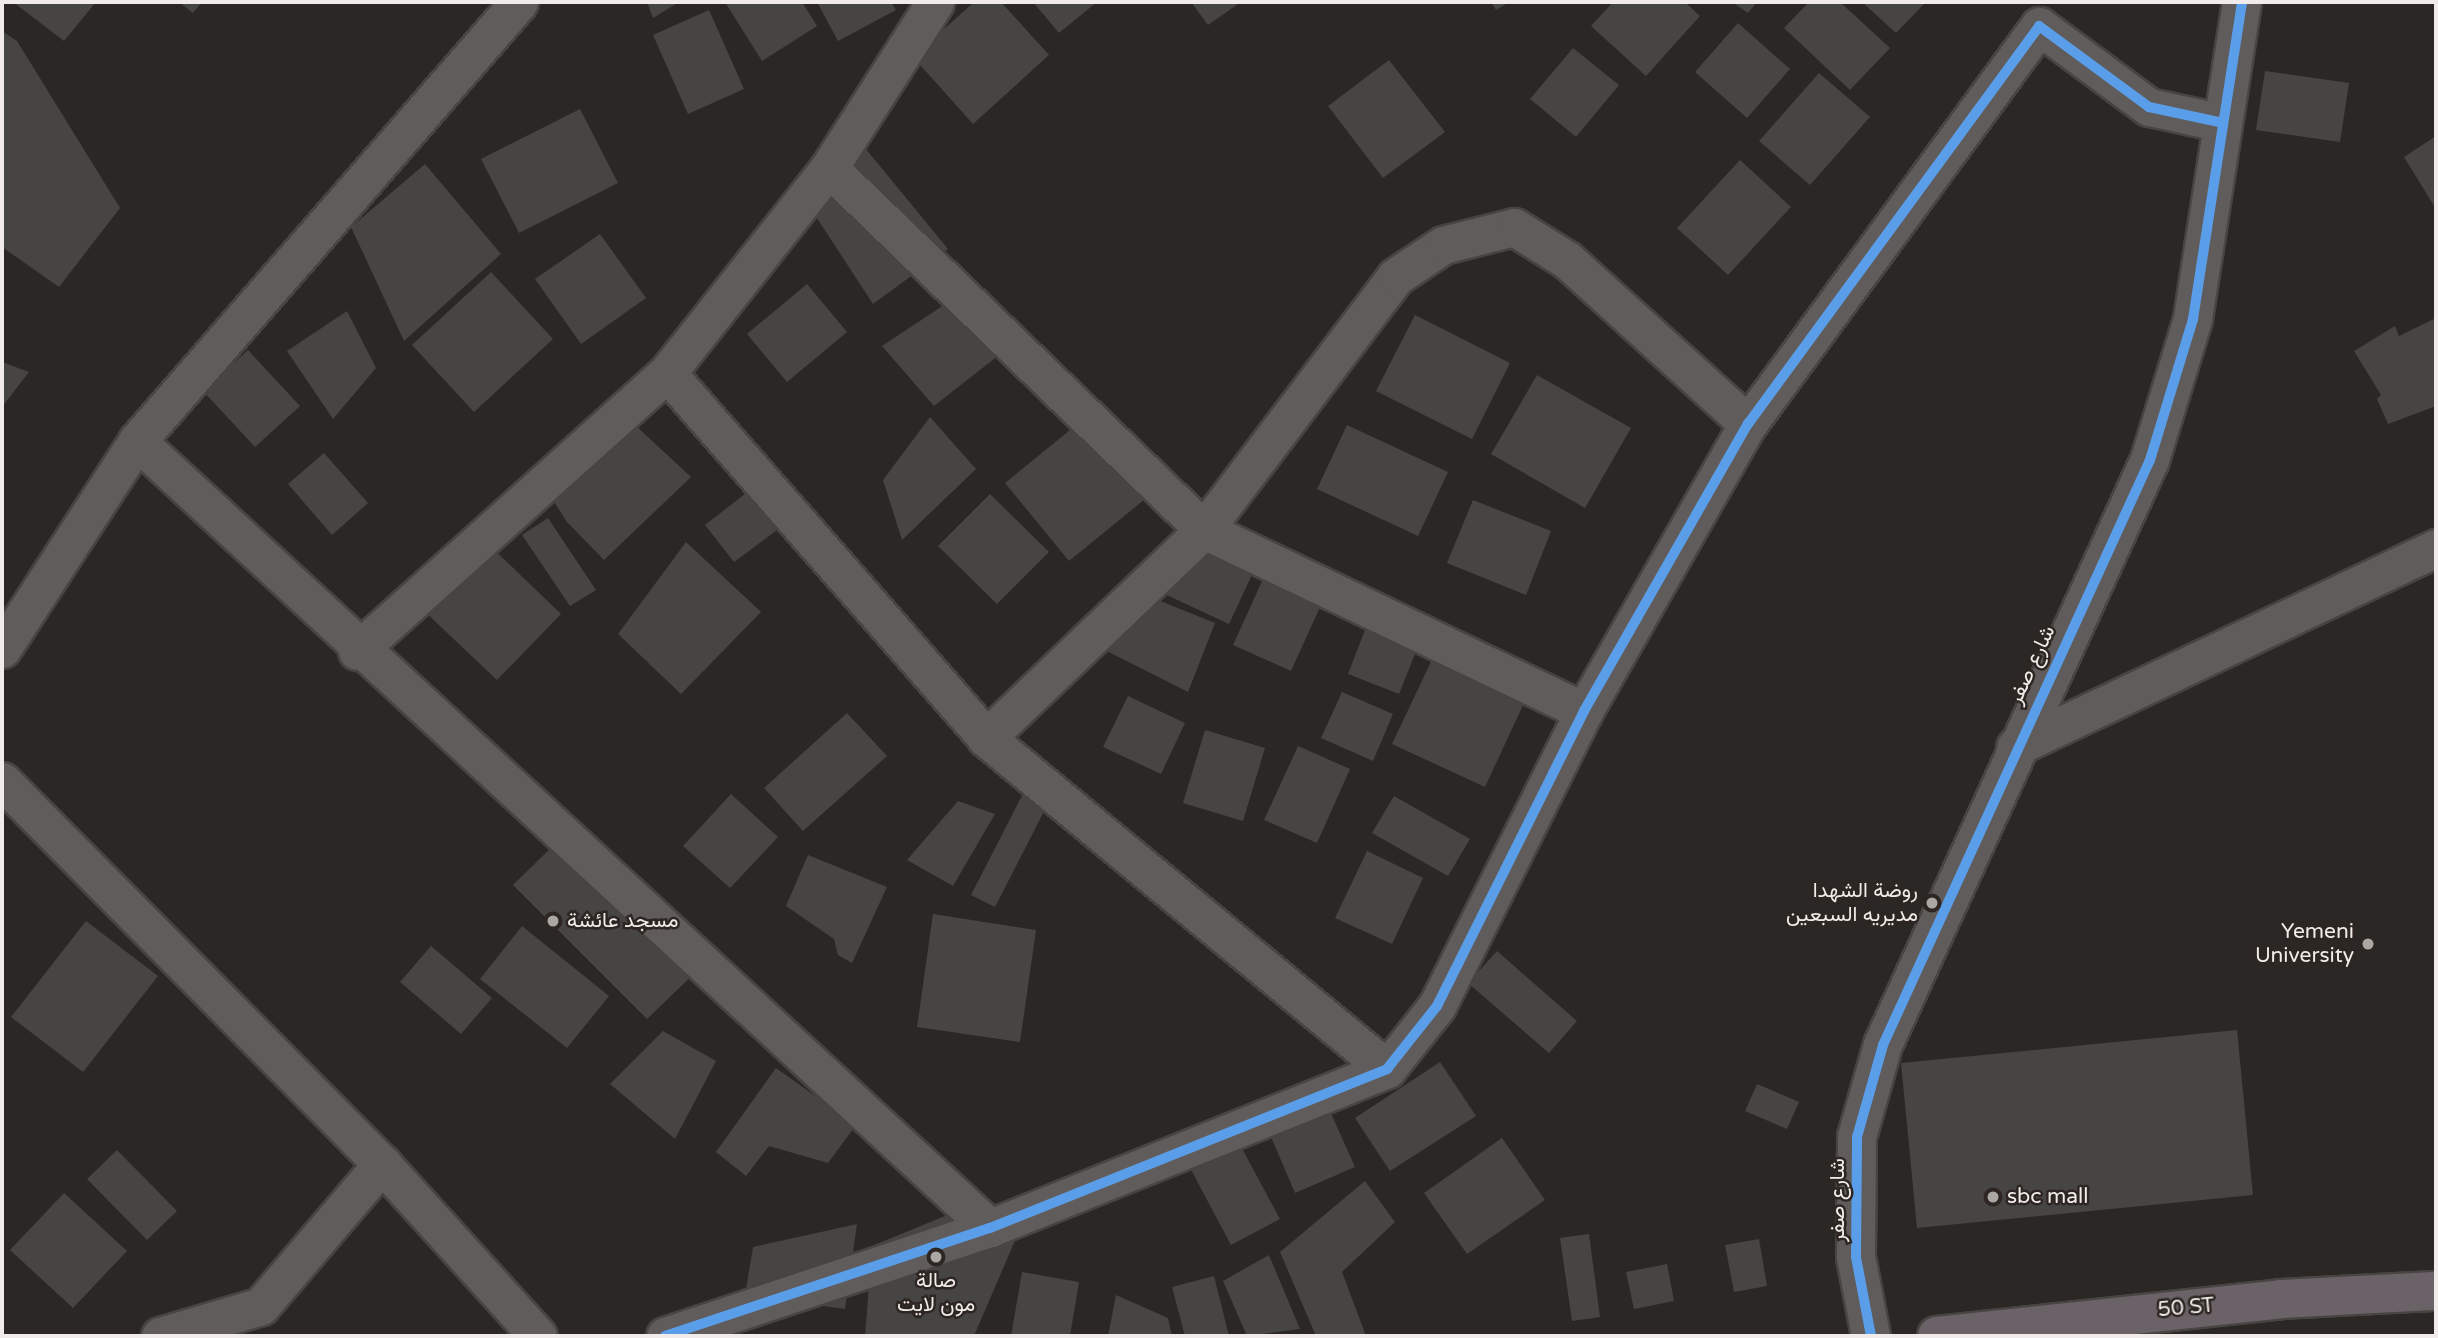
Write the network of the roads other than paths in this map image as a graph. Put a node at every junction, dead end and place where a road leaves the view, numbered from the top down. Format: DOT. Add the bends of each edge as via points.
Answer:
graph roads {
  1 [pos="519,2"];
  2 [pos="934,2"];
  3 [pos="2242,2"];
  4 [pos="2219,122"];
  5 [pos="829,168"];
  6 [pos="667,373"];
  7 [pos="1748,424"];
  8 [pos="137,441"];
  9 [pos="1204,530"];
  10 [pos="2436,548"];
  11 [pos="2,649"];
  12 [pos="357,650"];
  13 [pos="1584,711"];
  14 [pos="986,738"];
  15 [pos="2015,747"];
  16 [pos="2,781"];
  17 [pos="1387,1069"];
  18 [pos="382,1164"];
  19 [pos="990,1228"];
  20 [pos="2436,1292"];
  21 [pos="160,1336"];
  22 [pos="538,1336"];
  23 [pos="665,1336"];
  24 [pos="1871,1336"];
  25 [pos="1937,1336"];
  1 -- 8 [label="street"];
  2 -- 5 [label="street"];
  3 -- 4 [label="street, شارع صفر"];
  4 -- 7 [label="street" via="2150,107 2039,26"];
  4 -- 15 [label="street, شارع صفر" via="2214,210 2193,319 2150,460"];
  5 -- 6 [label="street"];
  5 -- 9 [label="street"];
  6 -- 12 [label="street"];
  6 -- 14 [label="street"];
  7 -- 9 [label="street" via="1567,260 1514,227 1443,245 1395,277"];
  7 -- 13 [label="street"];
  8 -- 11 [label="street"];
  8 -- 12 [label="street"];
  9 -- 13 [label="street"];
  9 -- 14 [label="street"];
  10 -- 15 [label="street"];
  12 -- 19 [label="street"];
  13 -- 17 [label="street" via="1437,1006"];
  14 -- 17 [label="street"];
  15 -- 24 [label="street, شارع صفر" via="1883,1045 1857,1137 1856,1257"];
  16 -- 18 [label="street"];
  17 -- 19 [label="street"];
  18 -- 21 [label="street" via="261,1306"];
  18 -- 22 [label="street"];
  19 -- 23 [label="street"];
  20 -- 25 [label="main road, 50 ST" via="2281,1299"];
}
